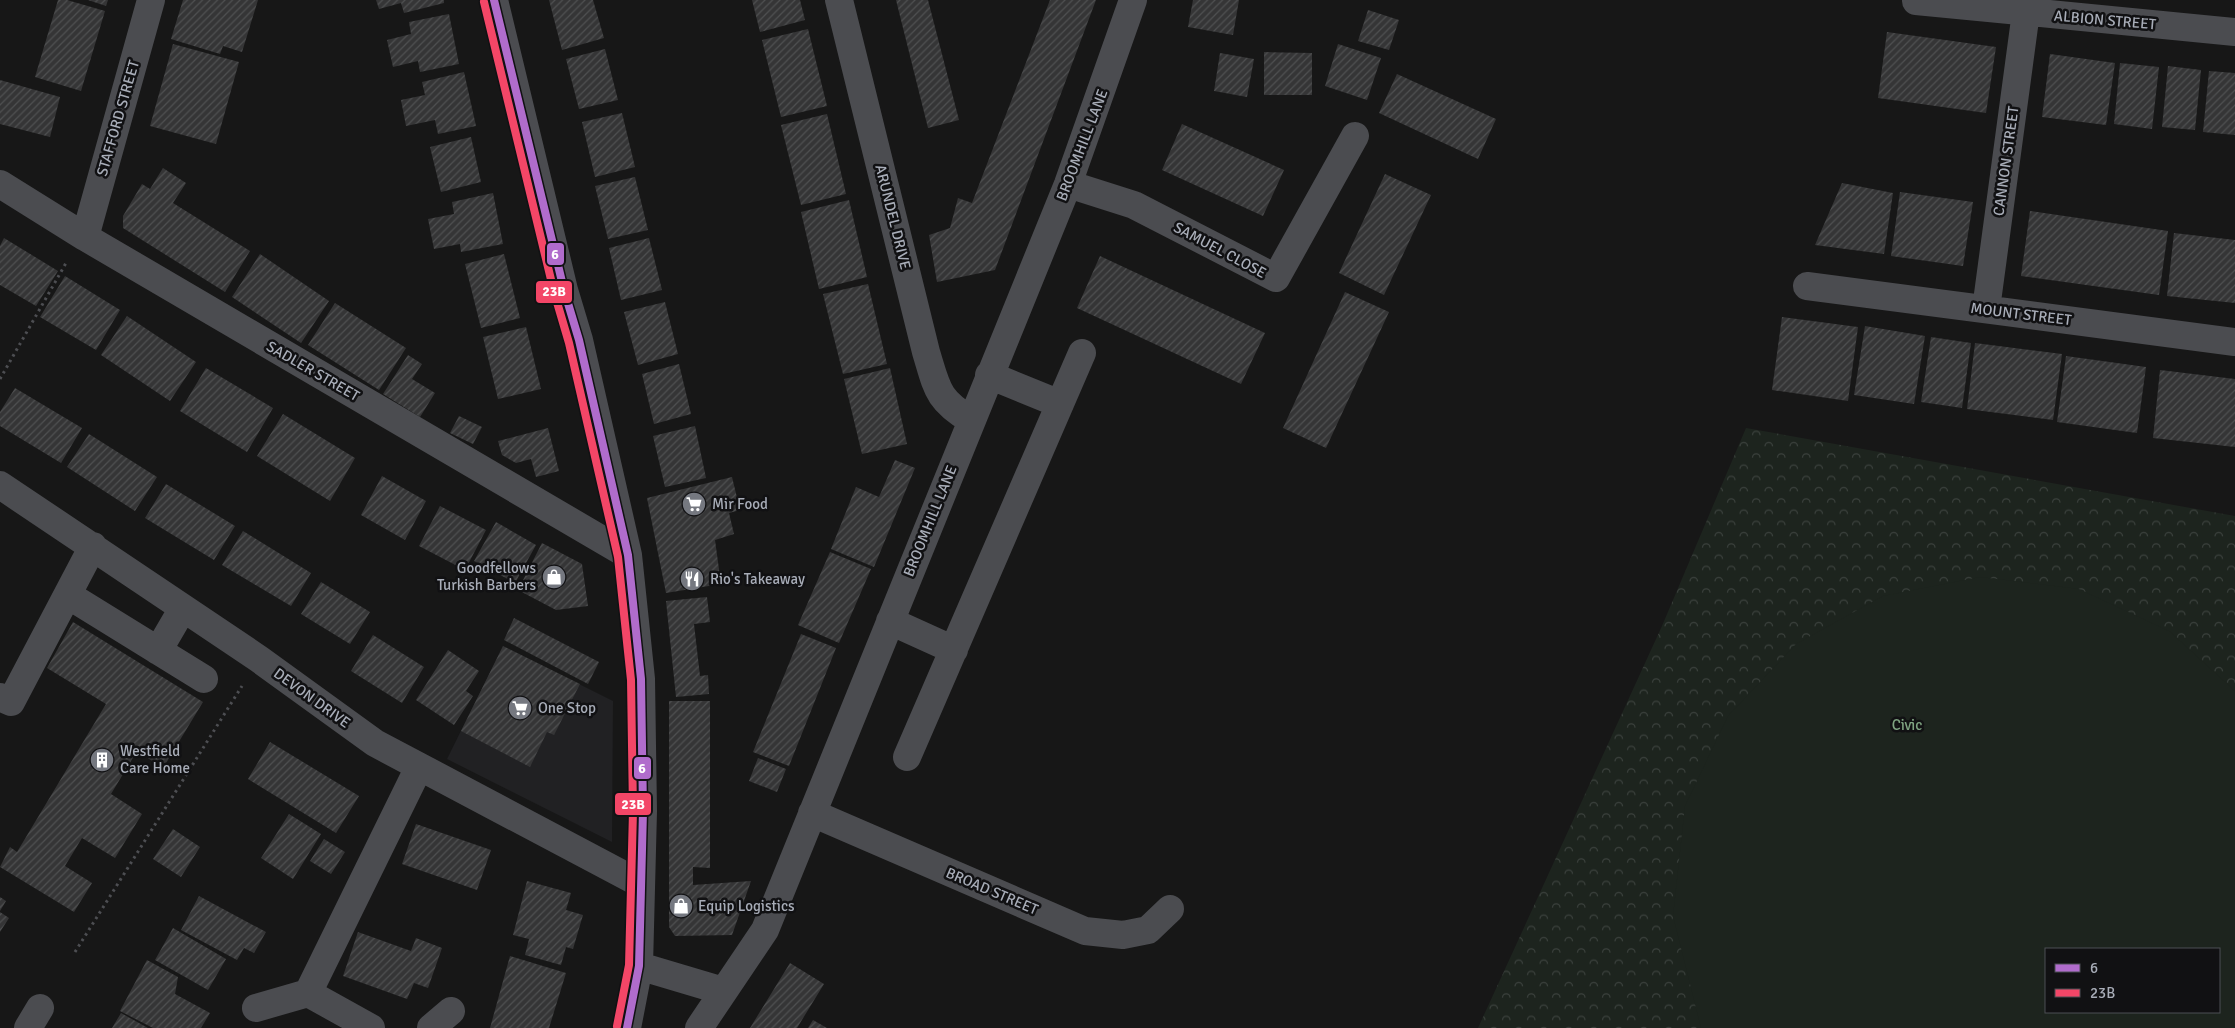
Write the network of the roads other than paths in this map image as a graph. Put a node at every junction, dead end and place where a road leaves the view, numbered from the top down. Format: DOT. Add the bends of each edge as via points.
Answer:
graph roads {
  1 [pos="151,0"];
  2 [pos="494,0"];
  3 [pos="839,0"];
  4 [pos="1133,0"];
  5 [pos="1916,1"];
  6 [pos="2026,12"];
  7 [pos="2235,32"];
  8 [pos="1355,136"];
  9 [pos="0,184"];
  10 [pos="1068,184"];
  11 [pos="84,236"];
  12 [pos="1807,286"];
  13 [pos="1986,309"];
  14 [pos="2235,342"];
  15 [pos="1082,353"];
  16 [pos="989,375"];
  17 [pos="1060,404"];
  18 [pos="971,420"];
  19 [pos="0,485"];
  20 [pos="93,546"];
  21 [pos="628,555"];
  22 [pos="68,595"];
  23 [pos="183,608"];
  24 [pos="890,621"];
  25 [pos="158,650"];
  26 [pos="954,650"];
  27 [pos="204,679"];
  28 [pos="0,696"];
  29 [pos="907,757"];
  30 [pos="419,767"];
  31 [pos="812,813"];
  32 [pos="641,884"];
  33 [pos="1170,910"];
  34 [pos="639,966"];
  35 [pos="723,991"];
  36 [pos="308,993"];
  37 [pos="256,1008"];
  38 [pos="370,1028"];
  39 [pos="627,1028"];
  40 [pos="699,1028"];
  1 -- 11 [label="street, STAFFORD STREET"];
  2 -- 21 [label="street" via="579,340"];
  3 -- 18 [label="street, ARUNDEL DRIVE" via="938,391 951,408"];
  4 -- 10 [label="street, BROOMHILL LANE"];
  5 -- 6 [label="street, ALBION STREET"];
  6 -- 7 [label="street, ALBION STREET"];
  6 -- 13 [label="street, CANNON STREET"];
  8 -- 10 [label="street, SAMUEL CLOSE" via="1276,278 1134,204"];
  9 -- 11 [label="street, SADLER STREET"];
  10 -- 16 [label="street, BROOMHILL LANE"];
  11 -- 21 [label="street, SADLER STREET"];
  12 -- 13 [label="street, MOUNT STREET"];
  13 -- 14 [label="street, MOUNT STREET"];
  15 -- 17 [label="street"];
  16 -- 17 [label="street"];
  16 -- 18 [label="street, BROOMHILL LANE"];
  17 -- 26 [label="street"];
  18 -- 24 [label="street, BROOMHILL LANE"];
  19 -- 20 [label="street, DEVON DRIVE"];
  20 -- 22 [label="street"];
  20 -- 23 [label="street, DEVON DRIVE"];
  21 -- 32 [label="street" via="641,679"];
  22 -- 25 [label="street"];
  22 -- 28 [label="street" via="11,702"];
  23 -- 25 [label="street"];
  23 -- 30 [label="street, DEVON DRIVE" via="375,743"];
  24 -- 26 [label="street"];
  24 -- 31 [label="street, BROOMHILL LANE"];
  25 -- 27 [label="street"];
  26 -- 29 [label="street"];
  30 -- 32 [label="street, DEVON DRIVE"];
  30 -- 36 [label="street"];
  31 -- 33 [label="street, BROAD STREET" via="1085,931 1123,936 1148,930"];
  31 -- 35 [label="street, BROOMHILL LANE" via="764,930"];
  32 -- 34 [label="street"];
  34 -- 35 [label="street"];
  34 -- 39 [label="street"];
  35 -- 40 [label="street, BROOMHILL LANE"];
  36 -- 37 [label="street"];
  36 -- 38 [label="street"];
}
